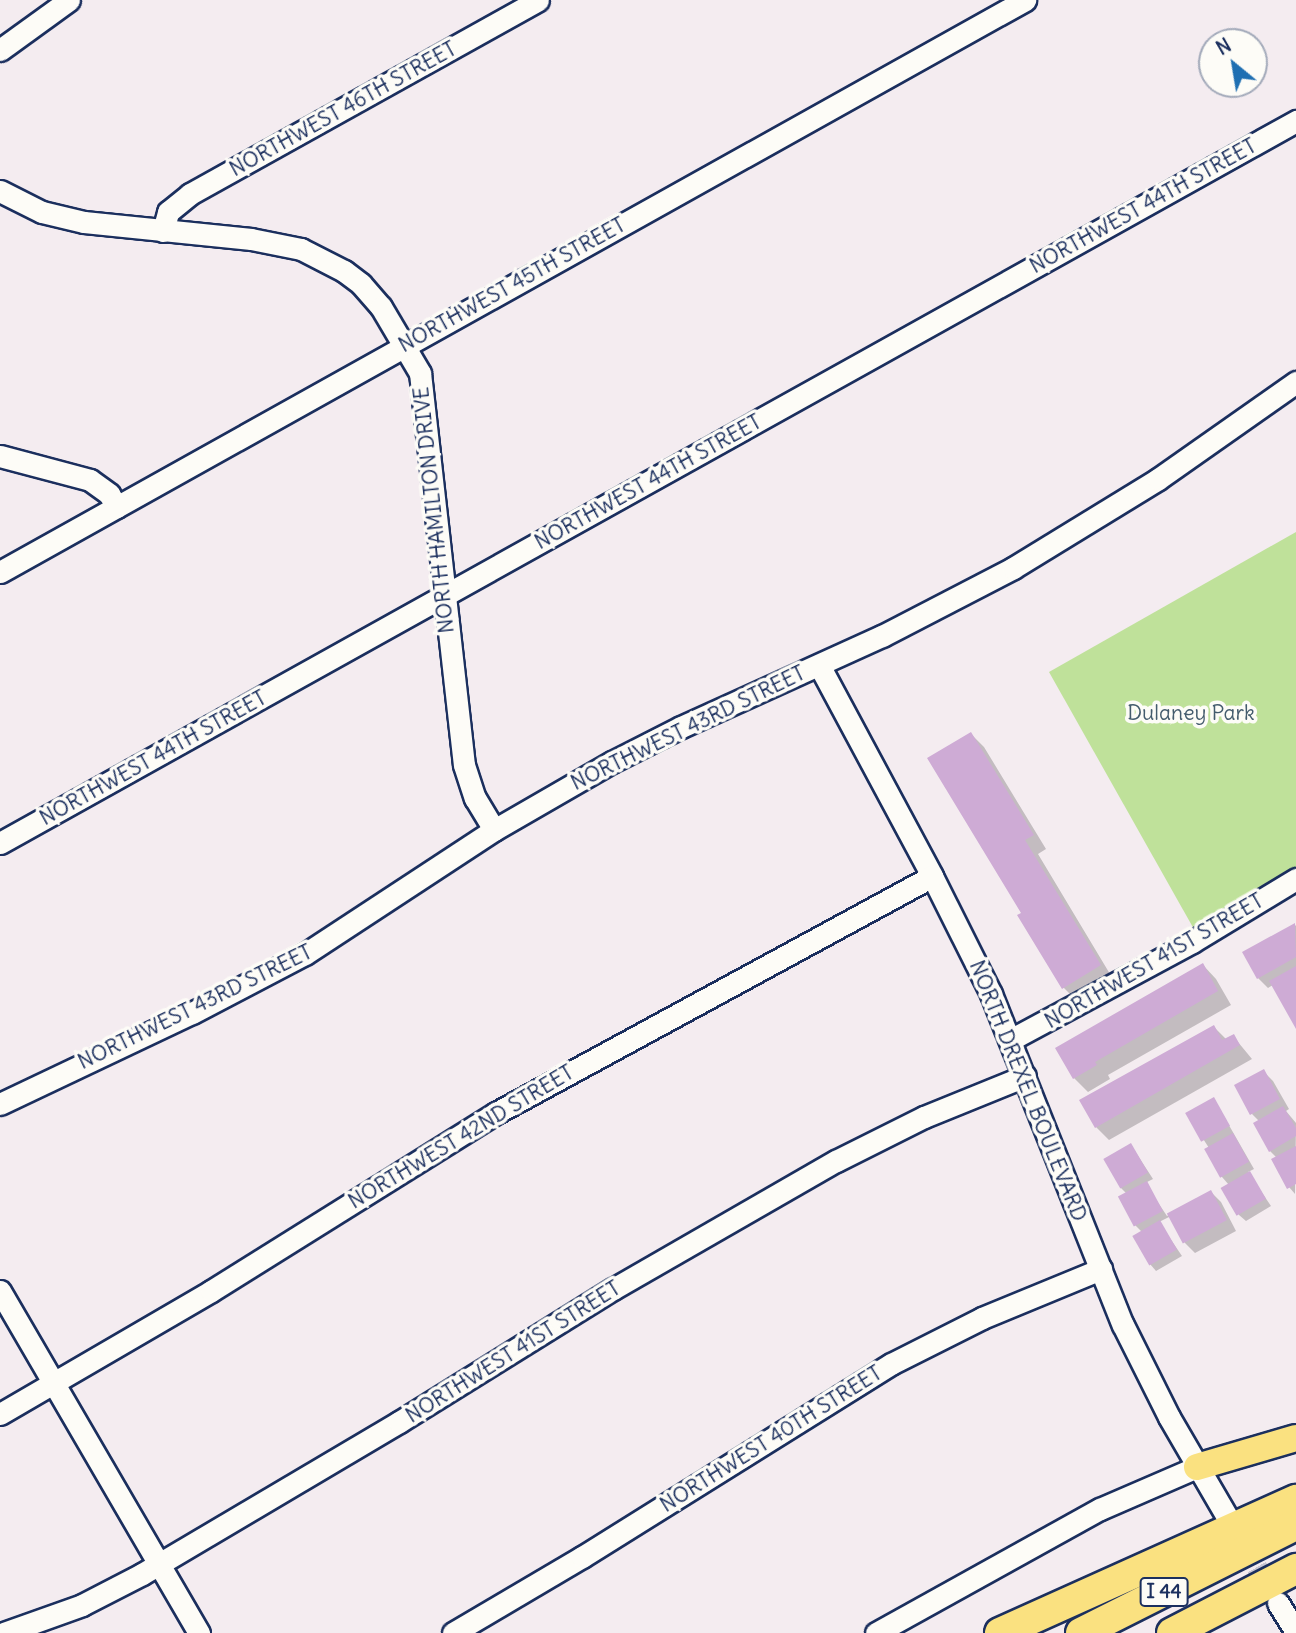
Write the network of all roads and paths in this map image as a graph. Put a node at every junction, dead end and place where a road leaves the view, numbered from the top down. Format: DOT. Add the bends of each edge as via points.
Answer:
graph roads {
  1 [pos="69,0"];
  2 [pos="538,0"];
  3 [pos="1024,0"];
  4 [pos="0,50"];
  5 [pos="1296,121"];
  6 [pos="0,191"];
  7 [pos="163,231"];
  8 [pos="405,345"];
  9 [pos="1296,382"];
  10 [pos="0,456"];
  11 [pos="117,507"];
  12 [pos="0,572"];
  13 [pos="444,595"];
  14 [pos="819,665"];
  15 [pos="495,830"];
  16 [pos="0,844"];
  17 [pos="932,876"];
  18 [pos="1296,879"];
  19 [pos="1010,1040"];
  20 [pos="1025,1076"];
  21 [pos="0,1104"];
  22 [pos="1101,1269"];
  23 [pos="0,1291"];
  24 [pos="54,1383"];
  25 [pos="0,1414"];
  26 [pos="1296,1437"];
  27 [pos="1197,1466"];
  28 [pos="1296,1500"];
  29 [pos="1229,1520"];
  30 [pos="1296,1525"];
  31 [pos="1232,1558"];
  32 [pos="159,1563"];
  33 [pos="1296,1569"];
  34 [pos="1278,1603"];
  35 [pos="1296,1632"];
  36 [pos="4,1633"];
  37 [pos="199,1633"];
  38 [pos="453,1633"];
  39 [pos="876,1633"];
  40 [pos="1002,1633"];
  41 [pos="1081,1633"];
  42 [pos="1172,1633"];
  1 -- 4 [label="street"];
  2 -- 7 [label="street, NORTHWEST 46TH STREET" via="190,194 168,212"];
  3 -- 8 [label="street, NORTHWEST 45TH STREET"];
  5 -- 13 [label="street, NORTHWEST 44TH STREET"];
  6 -- 7 [label="street, NORTH HAMILTON DRIVE" via="60,217"];
  7 -- 8 [label="street, NORTH HAMILTON DRIVE" via="277,243 321,257 361,284"];
  8 -- 11 [label="street, NORTHWEST 45TH STREET"];
  8 -- 13 [label="street, NORTH HAMILTON DRIVE" via="420,373"];
  9 -- 14 [label="street, NORTHWEST 43RD STREET" via="1062,540 929,613"];
  10 -- 11 [label="street" via="90,480 109,494"];
  11 -- 12 [label="street, NORTHWEST 45TH STREET"];
  13 -- 15 [label="street, NORTH HAMILTON DRIVE" via="464,765 475,798"];
  13 -- 16 [label="street, NORTHWEST 44TH STREET"];
  14 -- 15 [label="street, NORTHWEST 43RD STREET" via="643,746"];
  14 -- 17 [label="street, NORTH DREXEL BOULEVARD"];
  15 -- 21 [label="street, NORTHWEST 43RD STREET" via="284,966"];
  17 -- 19 [label="street, NORTH DREXEL BOULEVARD"];
  17 -- 24 [label="street, NORTHWEST 42ND STREET" via="496,1113"];
  18 -- 19 [label="street, NORTHWEST 41ST STREET" via="1202,937"];
  19 -- 20 [label="street, NORTH DREXEL BOULEVARD"];
  20 -- 22 [label="street, NORTH DREXEL BOULEVARD"];
  20 -- 32 [label="street, NORTHWEST 41ST STREET" via="924,1117 788,1188"];
  22 -- 27 [label="street, NORTH DREXEL BOULEVARD" via="1138,1356"];
  22 -- 38 [label="street, NORTHWEST 40TH STREET" via="982,1318 891,1364"];
  23 -- 24 [label="street"];
  24 -- 25 [label="street, NORTHWEST 42ND STREET"];
  24 -- 32 [label="street"];
  26 -- 27 [label="main road"];
  27 -- 29 [label="street, NORTH DREXEL BOULEVARD"];
  27 -- 39 [label="street" via="1100,1509"];
  28 -- 40 [label="highway"];
  30 -- 31 [label="highway, I 44"];
  31 -- 40 [label="highway"];
  31 -- 41 [label="highway, I 44"];
  32 -- 36 [label="street, NORTHWEST 41ST STREET" via="91,1601"];
  32 -- 37 [label="street"];
  33 -- 42 [label="highway"];
  34 -- 35 [label="street"];
}
